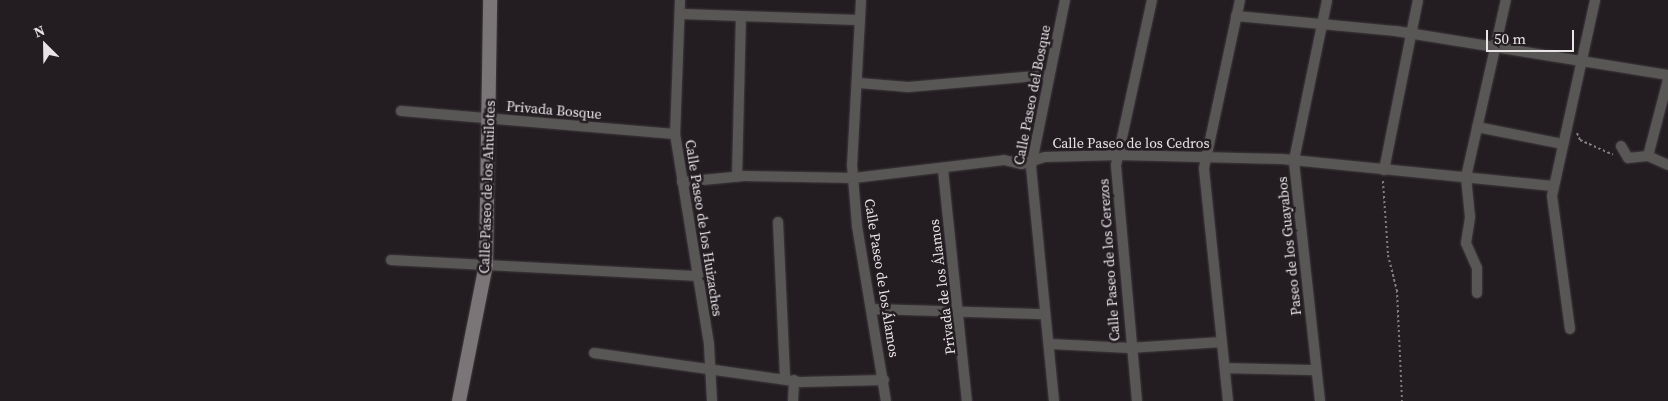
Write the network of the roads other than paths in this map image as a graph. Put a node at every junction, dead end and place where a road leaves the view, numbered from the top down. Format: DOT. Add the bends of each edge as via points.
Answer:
graph roads {
  1 [pos="490,0"];
  2 [pos="680,0"];
  3 [pos="862,0"];
  4 [pos="1065,0"];
  5 [pos="1152,0"];
  6 [pos="1240,0"];
  7 [pos="1327,0"];
  8 [pos="1418,0"];
  9 [pos="1506,0"];
  10 [pos="1595,0"];
  11 [pos="680,14"];
  12 [pos="1236,16"];
  13 [pos="741,17"];
  14 [pos="860,20"];
  15 [pos="1322,26"];
  16 [pos="1411,33"];
  17 [pos="1496,47"];
  18 [pos="1581,61"];
  19 [pos="1048,75"];
  20 [pos="1668,75"];
  21 [pos="1668,80"];
  22 [pos="859,83"];
  23 [pos="400,110"];
  24 [pos="489,118"];
  25 [pos="1477,127"];
  26 [pos="674,134"];
  27 [pos="1563,144"];
  28 [pos="1624,151"];
  29 [pos="1119,155"];
  30 [pos="1207,156"];
  31 [pos="1648,156"];
  32 [pos="1294,160"];
  33 [pos="1031,161"];
  34 [pos="1668,165"];
  35 [pos="943,170"];
  36 [pos="1384,170"];
  37 [pos="1466,177"];
  38 [pos="737,178"];
  39 [pos="854,178"];
  40 [pos="682,182"];
  41 [pos="1553,186"];
  42 [pos="778,222"];
  43 [pos="391,260"];
  44 [pos="486,265"];
  45 [pos="699,276"];
  46 [pos="1477,293"];
  47 [pos="872,308"];
  48 [pos="960,313"];
  49 [pos="1045,314"];
  50 [pos="1570,329"];
  51 [pos="1222,342"];
  52 [pos="1051,344"];
  53 [pos="1129,348"];
  54 [pos="594,353"];
  55 [pos="1226,368"];
  56 [pos="711,370"];
  57 [pos="1316,370"];
  58 [pos="789,378"];
  59 [pos="884,380"];
  60 [pos="459,401"];
  61 [pos="712,401"];
  62 [pos="793,401"];
  63 [pos="886,401"];
  64 [pos="967,401"];
  65 [pos="1054,401"];
  66 [pos="1137,401"];
  67 [pos="1228,401"];
  68 [pos="1320,401"];
  1 -- 24 [label="street, Calle Paseo de los Ahuilotes"];
  2 -- 11 [label="street, Calle Paseo de los Huizaches"];
  3 -- 14 [label="street, Calle Paseo de los Álamos"];
  4 -- 19 [label="street, Calle Paseo del Bosque"];
  5 -- 29 [label="street, Calle Paseo de los Cerezos"];
  6 -- 12 [label="street"];
  7 -- 15 [label="street, Paseo de los Guayabos"];
  8 -- 16 [label="street"];
  9 -- 17 [label="street"];
  10 -- 18 [label="street"];
  11 -- 13 [label="street"];
  11 -- 26 [label="street, Calle Paseo de los Huizaches"];
  12 -- 15 [label="street"];
  12 -- 30 [label="street"];
  13 -- 14 [label="street"];
  13 -- 38 [label="street"];
  14 -- 22 [label="street, Calle Paseo de los Álamos"];
  15 -- 16 [label="street"];
  15 -- 32 [label="street, Paseo de los Guayabos"];
  16 -- 17 [label="street"];
  16 -- 36 [label="street"];
  17 -- 18 [label="street"];
  17 -- 25 [label="street"];
  18 -- 20 [label="street"];
  18 -- 27 [label="street"];
  19 -- 22 [label="street" via="908,87"];
  19 -- 33 [label="street, Calle Paseo del Bosque"];
  21 -- 31 [label="street"];
  22 -- 39 [label="street, Calle Paseo de los Álamos"];
  23 -- 24 [label="street, Privada Bosque"];
  24 -- 26 [label="street, Privada Bosque"];
  24 -- 44 [label="street, Calle Paseo de los Ahuilotes"];
  25 -- 27 [label="street"];
  25 -- 37 [label="street"];
  26 -- 40 [label="street, Calle Paseo de los Huizaches"];
  27 -- 41 [label="street"];
  28 -- 31 [label="street" via="1631,159"];
  29 -- 30 [label="street, Calle Paseo de los Cedros"];
  29 -- 33 [label="street, Calle Paseo de los Cedros"];
  29 -- 53 [label="street, Calle Paseo de los Cerezos" via="1116,169"];
  30 -- 32 [label="street, Calle Paseo de los Cedros"];
  30 -- 51 [label="street" via="1204,173"];
  31 -- 34 [label="street"];
  32 -- 36 [label="street, Calle Paseo de los Cedros"];
  32 -- 57 [label="street, Paseo de los Guayabos"];
  33 -- 35 [label="street, Calle Paseo de los Cedros" via="1004,160"];
  33 -- 49 [label="street, Calle Paseo del Bosque" via="1034,240"];
  35 -- 39 [label="street, Calle Paseo de los Cedros"];
  35 -- 48 [label="street, Privada de los Álamos"];
  36 -- 37 [label="street, Calle Paseo de los Cedros"];
  37 -- 41 [label="street, Calle Paseo de los Cedros"];
  37 -- 46 [label="street" via="1470,217 1466,243 1477,268"];
  38 -- 39 [label="street, Calle Paseo de los Cedros"];
  38 -- 40 [label="street, Calle Paseo de los Cedros"];
  39 -- 47 [label="street, Calle Paseo de los Álamos"];
  40 -- 45 [label="street, Calle Paseo de los Huizaches"];
  41 -- 50 [label="street"];
  42 -- 58 [label="street"];
  43 -- 44 [label="street"];
  44 -- 45 [label="street"];
  44 -- 60 [label="street, Calle Paseo de los Ahuilotes"];
  45 -- 56 [label="street, Calle Paseo de los Huizaches"];
  47 -- 48 [label="street"];
  47 -- 59 [label="street, Calle Paseo de los Álamos"];
  48 -- 49 [label="street"];
  48 -- 64 [label="street, Privada de los Álamos"];
  49 -- 52 [label="street, Calle Paseo del Bosque"];
  51 -- 53 [label="street"];
  51 -- 55 [label="street"];
  52 -- 53 [label="street"];
  52 -- 65 [label="street, Calle Paseo del Bosque"];
  53 -- 66 [label="street, Calle Paseo de los Cerezos"];
  54 -- 56 [label="street"];
  55 -- 57 [label="street"];
  55 -- 67 [label="street"];
  56 -- 58 [label="street"];
  56 -- 61 [label="street, Calle Paseo de los Huizaches"];
  57 -- 68 [label="street, Paseo de los Guayabos"];
  58 -- 59 [label="street"];
  58 -- 62 [label="street"];
  59 -- 63 [label="street, Calle Paseo de los Álamos"];
}
